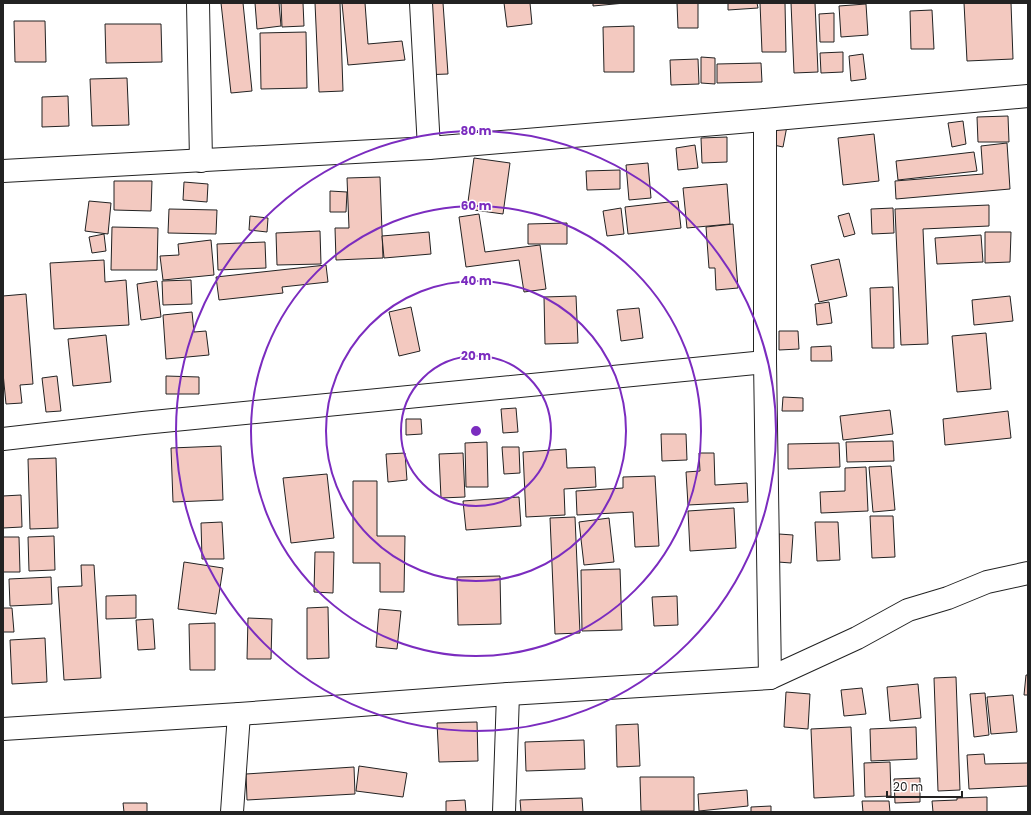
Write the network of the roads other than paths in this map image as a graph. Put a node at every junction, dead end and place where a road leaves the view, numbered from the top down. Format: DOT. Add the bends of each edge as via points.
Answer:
graph roads {
  1 [pos="198,3"];
  2 [pos="421,3"];
  3 [pos="1028,96"];
  4 [pos="765,120"];
  5 [pos="429,148"];
  6 [pos="201,161"];
  7 [pos="3,171"];
  8 [pos="765,362"];
  9 [pos="3,439"];
  10 [pos="1028,573"];
  11 [pos="770,678"];
  12 [pos="508,694"];
  13 [pos="239,714"];
  14 [pos="3,729"];
  15 [pos="232,812"];
  16 [pos="504,812"];
  1 -- 6 [label="street"];
  2 -- 5 [label="street"];
  3 -- 4 [label="street"];
  4 -- 5 [label="street"];
  4 -- 8 [label="street"];
  5 -- 6 [label="street"];
  6 -- 7 [label="street"];
  8 -- 9 [label="street"];
  8 -- 11 [label="street"];
  10 -- 11 [label="street" via="987,582 948,598 908,610 857,638"];
  11 -- 12 [label="street"];
  12 -- 13 [label="street"];
  12 -- 16 [label="street"];
  13 -- 14 [label="street"];
  13 -- 15 [label="street"];
}
